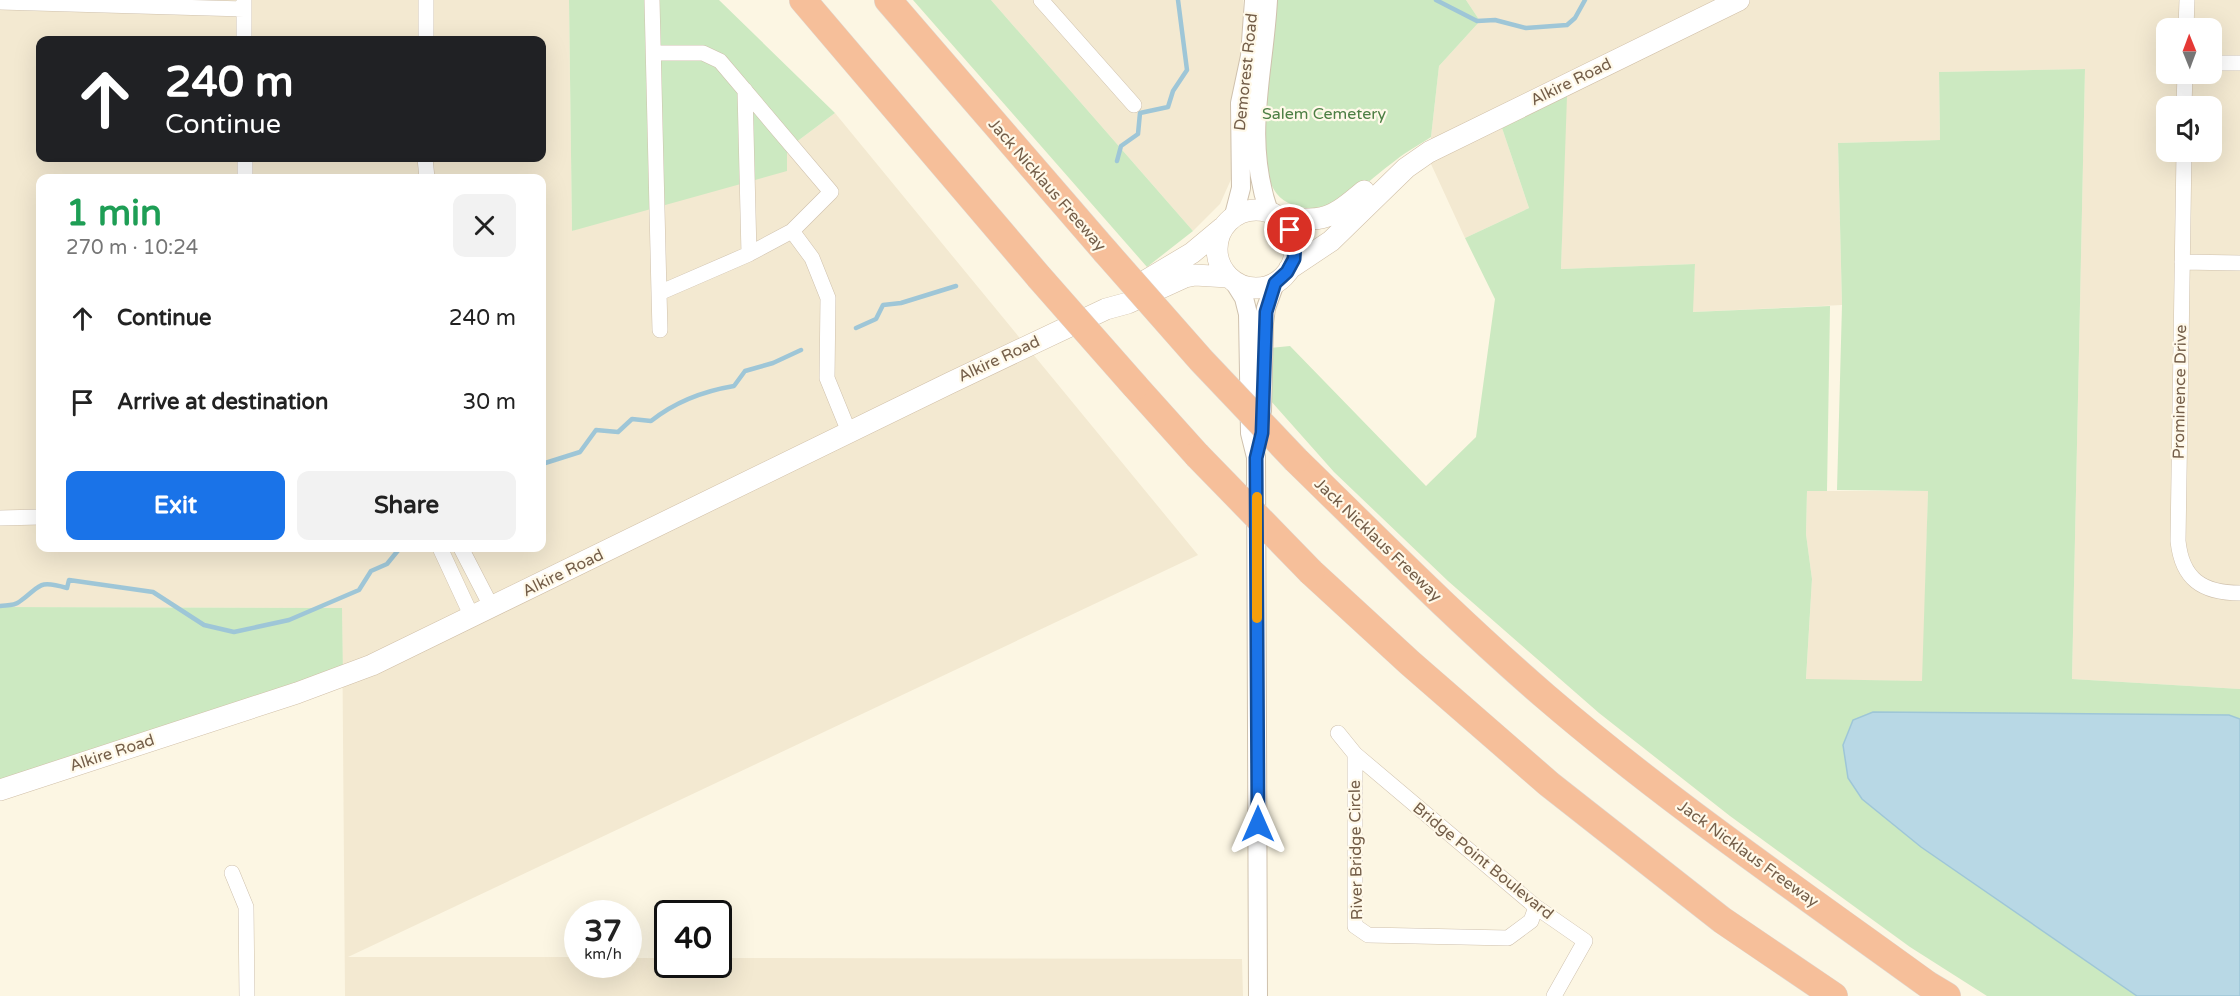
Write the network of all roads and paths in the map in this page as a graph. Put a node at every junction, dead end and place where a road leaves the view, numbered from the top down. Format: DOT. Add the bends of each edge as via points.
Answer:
graph roads {
  1 [pos="426,0"];
  2 [pos="652,0"];
  3 [pos="803,0"];
  4 [pos="888,0"];
  5 [pos="1041,0"];
  6 [pos="1254,0"];
  7 [pos="1268,0"];
  8 [pos="1739,0"];
  9 [pos="2187,0"];
  10 [pos="0,2"];
  11 [pos="244,4"];
  12 [pos="2186,18"];
  13 [pos="244,36"];
  14 [pos="426,36"];
  15 [pos="654,53"];
  16 [pos="2222,63"];
  17 [pos="2240,63"];
  18 [pos="745,90"];
  19 [pos="1134,105"];
  20 [pos="2184,162"];
  21 [pos="1406,168"];
  22 [pos="1275,215"];
  23 [pos="1228,222"];
  24 [pos="792,231"];
  25 [pos="749,254"];
  26 [pos="2182,262"];
  27 [pos="2240,263"];
  28 [pos="1282,276"];
  29 [pos="1231,279"];
  30 [pos="659,294"];
  31 [pos="1106,309"];
  32 [pos="660,330"];
  33 [pos="849,432"];
  34 [pos="1256,458"];
  35 [pos="36,517"];
  36 [pos="0,518"];
  37 [pos="442,552"];
  38 [pos="463,552"];
  39 [pos="2240,593"];
  40 [pos="492,608"];
  41 [pos="472,617"];
  42 [pos="1338,733"];
  43 [pos="1355,754"];
  44 [pos="0,790"];
  45 [pos="232,873"];
  46 [pos="1536,907"];
  47 [pos="247,996"];
  48 [pos="1258,996"];
  49 [pos="1554,996"];
  50 [pos="1834,996"];
  51 [pos="1947,996"];
  1 -- 14 [label="street"];
  2 -- 15 [label="street"];
  3 -- 50 [label="highway, bridge" via="1135,386 1311,573 1549,784 1722,920"];
  4 -- 51 [label="highway, Jack Nicklaus Freeway, bridge" via="1201,360 1296,460 1460,620 1652,784"];
  5 -- 19 [label="street"];
  6 -- 23 [label="street, Demorest Road" via="1250,56 1240,103 1241,188"];
  7 -- 22 [label="street, Demorest Road" via="1255,129 1258,174"];
  8 -- 21 [label="main road, Alkire Road" via="1437,147"];
  9 -- 12 [label="street"];
  10 -- 11 [label="street"];
  11 -- 13 [label="street"];
  15 -- 18 [label="street" via="703,53 720,61"];
  15 -- 30 [label="street"];
  16 -- 17 [label="street"];
  18 -- 24 [label="street" via="831,192"];
  18 -- 25 [label="street"];
  20 -- 26 [label="street, Prominence Drive"];
  21 -- 22 [label="main road, Alkire Road" via="1384,175 1330,216 1309,221"];
  21 -- 28 [label="main road, Alkire Road" via="1331,241"];
  22 -- 23 [label="main road" via="1252,210"];
  22 -- 28 [label="main road" via="1288,227 1294,240 1294,255"];
  23 -- 29 [label="main road" via="1216,244 1221,267"];
  23 -- 31 [label="main road, Alkire Road" via="1192,253 1122,295"];
  24 -- 25 [label="street"];
  24 -- 33 [label="street" via="812,258 828,298 827,378"];
  25 -- 30 [label="street"];
  26 -- 27 [label="street"];
  26 -- 39 [label="street, Prominence Drive" via="2179,554 2191,578 2203,586"];
  28 -- 29 [label="main road" via="1256,288 1244,287"];
  28 -- 34 [label="street" via="1266,308 1262,433"];
  29 -- 31 [label="main road, Alkire Road" via="1185,277"];
  29 -- 34 [label="street" via="1244,298 1248,315 1250,433"];
  30 -- 32 [label="street"];
  31 -- 33 [label="main road, Alkire Road"];
  33 -- 40 [label="main road, Alkire Road"];
  34 -- 48 [label="street"];
  35 -- 36 [label="street"];
  37 -- 41 [label="street"];
  38 -- 40 [label="street"];
  40 -- 41 [label="main road, Alkire Road"];
  41 -- 44 [label="main road, Alkire Road" via="392,656 297,693"];
  42 -- 43 [label="street, Bridge Point Boulevard"];
  43 -- 46 [label="street, Bridge Point Boulevard"];
  43 -- 46 [label="street, River Bridge Circle" via="1355,926 1361,932 1508,938 1531,921"];
  45 -- 47 [label="street" via="246,907"];
  46 -- 49 [label="street, Bridge Point Boulevard" via="1586,941"];
}
